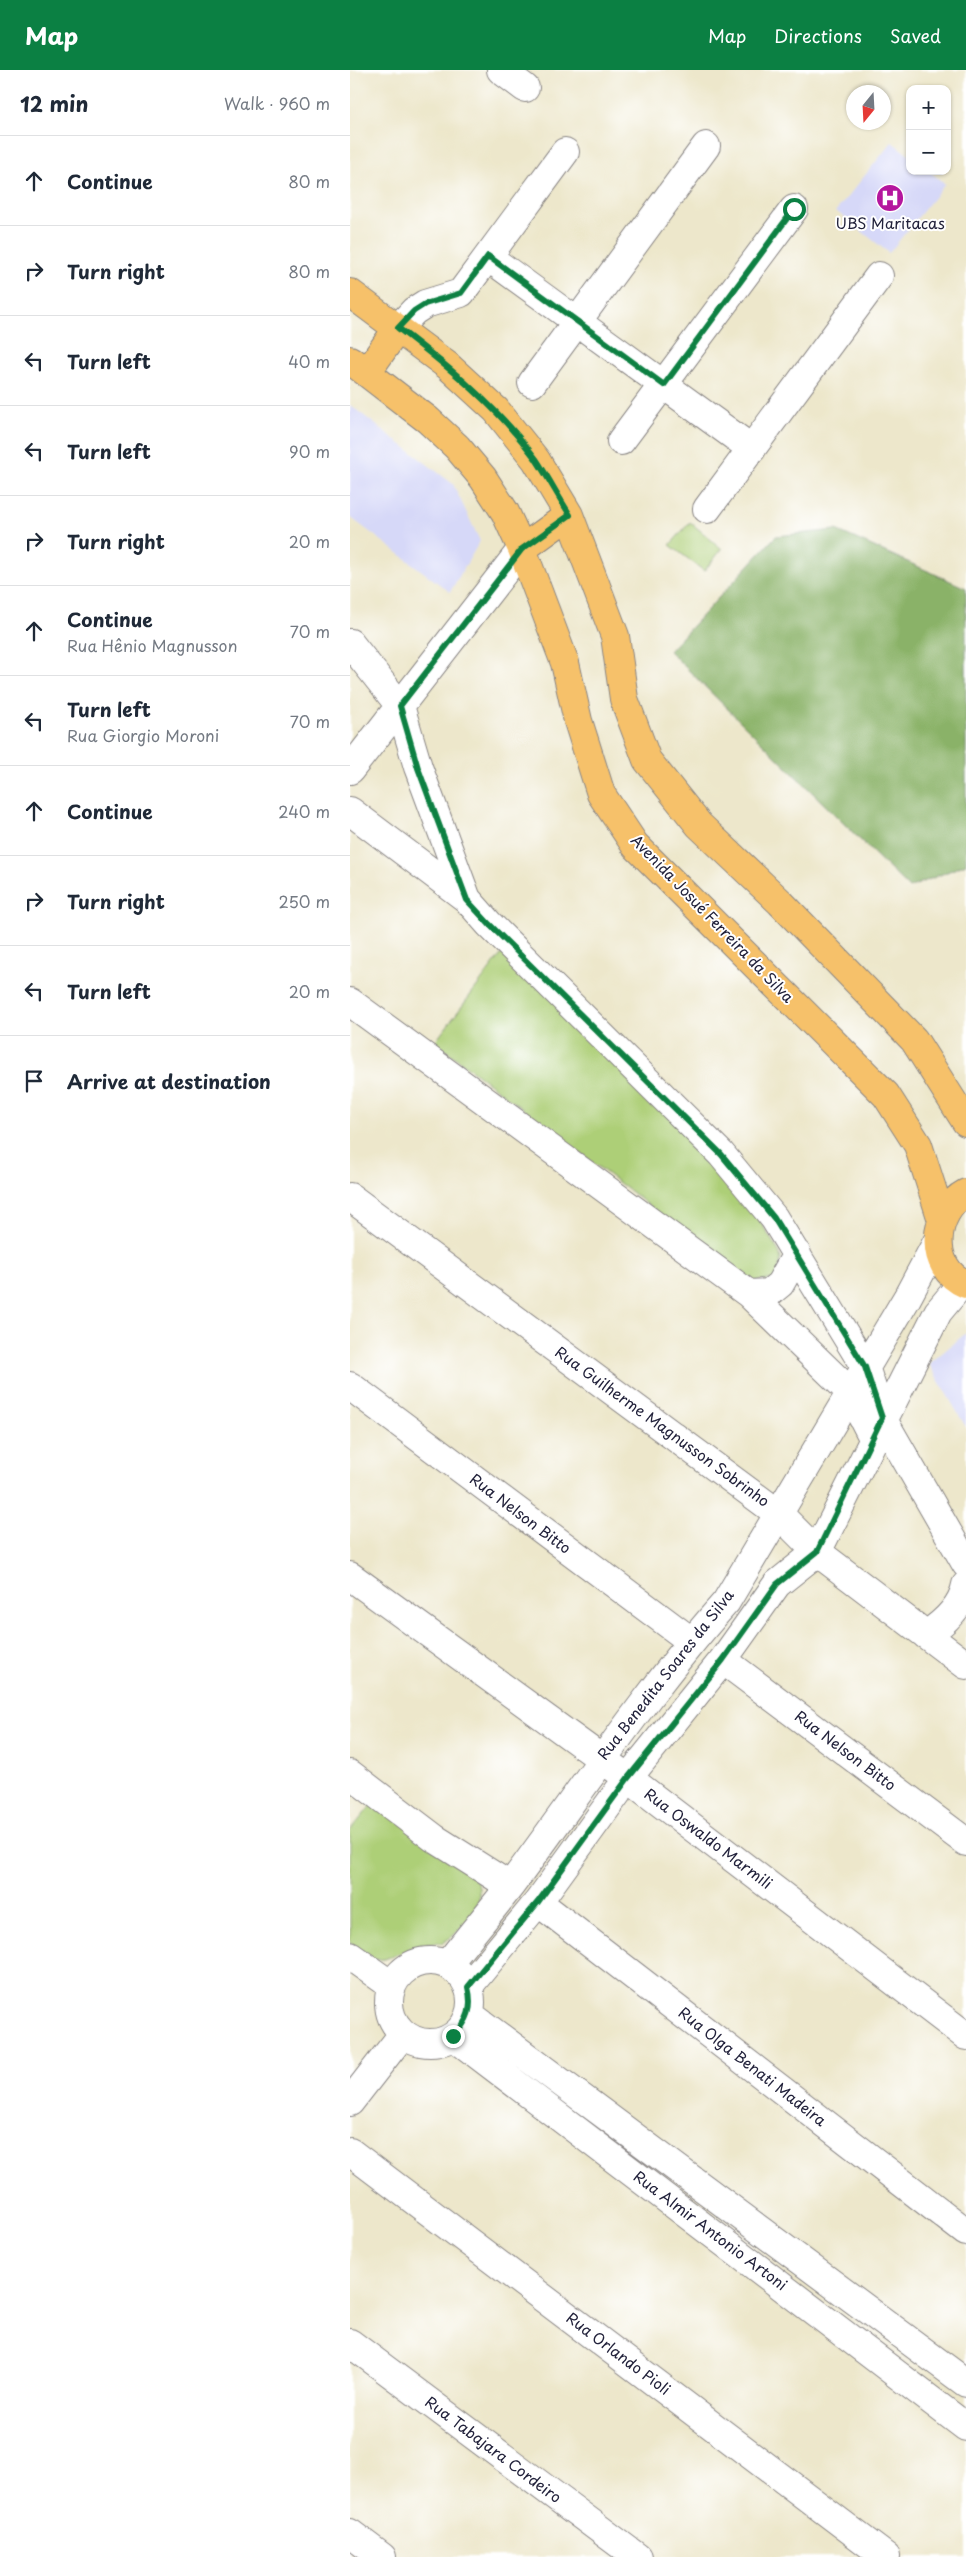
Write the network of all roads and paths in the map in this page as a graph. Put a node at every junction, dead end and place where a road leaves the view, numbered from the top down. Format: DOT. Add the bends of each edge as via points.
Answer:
graph roads {
  1 [pos="501,70"];
  2 [pos="525,88"];
  3 [pos="706,146"];
  4 [pos="565,152"];
  5 [pos="794,209"];
  6 [pos="488,256"];
  7 [pos="879,276"];
  8 [pos="350,293"];
  9 [pos="577,321"];
  10 [pos="398,328"];
  11 [pos="359,366"];
  12 [pos="532,382"];
  13 [pos="664,385"];
  14 [pos="621,440"];
  15 [pos="752,449"];
  16 [pos="707,509"];
  17 [pos="570,515"];
  18 [pos="522,549"];
  19 [pos="350,643"];
  20 [pos="400,706"];
  21 [pos="350,770"];
  22 [pos="350,811"];
  23 [pos="467,900"];
  24 [pos="350,1002"];
  25 [pos="966,1122"];
  26 [pos="966,1193"];
  27 [pos="350,1197"];
  28 [pos="940,1230"];
  29 [pos="797,1254"];
  30 [pos="964,1283"];
  31 [pos="749,1294"];
  32 [pos="865,1367"];
  33 [pos="350,1386"];
  34 [pos="849,1391"];
  35 [pos="878,1428"];
  36 [pos="779,1514"];
  37 [pos="817,1552"];
  38 [pos="966,1564"];
  39 [pos="350,1576"];
  40 [pos="966,1585"];
  41 [pos="926,1635"];
  42 [pos="691,1641"];
  43 [pos="723,1660"];
  44 [pos="966,1665"];
  45 [pos="601,1760"];
  46 [pos="350,1774"];
  47 [pos="628,1778"];
  48 [pos="966,1842"];
  49 [pos="510,1886"];
  50 [pos="538,1902"];
  51 [pos="350,1956"];
  52 [pos="447,1965"];
  53 [pos="392,1986"];
  54 [pos="468,1987"];
  55 [pos="469,2014"];
  56 [pos="403,2034"];
  57 [pos="453,2036"];
  58 [pos="966,2036"];
  59 [pos="350,2102"];
  60 [pos="350,2152"];
  61 [pos="966,2232"];
  62 [pos="350,2343"];
  63 [pos="966,2383"];
  64 [pos="966,2427"];
  65 [pos="350,2533"];
  66 [pos="382,2557"];
  67 [pos="637,2557"];
  68 [pos="886,2557"];
  1 -- 2 [label="street"];
  3 -- 9 [label="street"];
  4 -- 6 [label="street"];
  5 -- 13 [label="street"];
  6 -- 9 [label="street"];
  6 -- 10 [label="street" via="461,293 425,304"];
  7 -- 15 [label="street"];
  8 -- 10 [label="main road"];
  9 -- 12 [label="street"];
  9 -- 13 [label="street"];
  10 -- 11 [label="main road"];
  10 -- 17 [label="main road" via="448,366 496,410 536,460"];
  11 -- 18 [label="main road, Avenida Josué Ferreira da Silva" via="457,447 483,478"];
  13 -- 14 [label="street"];
  13 -- 15 [label="street"];
  15 -- 16 [label="street"];
  17 -- 18 [label="main road"];
  17 -- 25 [label="main road" via="615,636 624,699 647,760 699,825 780,902 914,1040"];
  18 -- 20 [label="street"];
  18 -- 28 [label="main road, Avenida Josué Ferreira da Silva" via="565,663 578,721 601,794 635,845 886,1095 918,1145"];
  19 -- 20 [label="street"];
  20 -- 21 [label="street"];
  20 -- 23 [label="street" via="418,768"];
  22 -- 23 [label="street"];
  23 -- 29 [label="street" via="721,1154 774,1218"];
  24 -- 31 [label="street"];
  26 -- 28 [label="main road" via="948,1208"];
  27 -- 36 [label="street, Rua Guilherme Magnusson Sobrinho"];
  28 -- 30 [label="main road, Avenida Josué Ferreira da Silva" via="941,1256 949,1271"];
  28 -- 32 [label="street, Rua Benedita Soares da Silva" via="907,1298"];
  29 -- 31 [label="street" via="780,1284 769,1293"];
  29 -- 32 [label="street"];
  30 -- 35 [label="street" via="938,1312"];
  31 -- 34 [label="street"];
  32 -- 34 [label="street, Rua Benedita Soares da Silva"];
  32 -- 35 [label="street"];
  33 -- 42 [label="street, Rua Nelson Bitto"];
  34 -- 35 [label="street"];
  34 -- 36 [label="street, Rua Benedita Soares da Silva"];
  35 -- 37 [label="street"];
  35 -- 38 [label="street"];
  36 -- 37 [label="street, Rua Guilherme Magnusson Sobrinho"];
  36 -- 42 [label="street, Rua Benedita Soares da Silva" via="726,1602"];
  37 -- 41 [label="street, Rua Guilherme Magnusson Sobrinho"];
  37 -- 43 [label="street" via="777,1584"];
  39 -- 45 [label="street, Rua Oswaldo Marmili"];
  40 -- 41 [label="street" via="958,1605 945,1622"];
  41 -- 44 [label="street, Rua Guilherme Magnusson Sobrinho"];
  42 -- 45 [label="street, Rua Benedita Soares da Silva"];
  43 -- 47 [label="street"];
  43 -- 48 [label="street, Rua Nelson Bitto"];
  45 -- 47 [label="street, Rua Oswaldo Marmili"];
  45 -- 49 [label="street, Rua Benedita Soares da Silva"];
  46 -- 49 [label="street" via="434,1838"];
  47 -- 50 [label="street"];
  47 -- 58 [label="street, Rua Oswaldo Marmili"];
  49 -- 52 [label="street, Rua Benedita Soares da Silva"];
  50 -- 54 [label="street"];
  50 -- 61 [label="street, Rua Olga Benati Madeira"];
  51 -- 53 [label="street"];
  52 -- 53 [label="street" via="423,1961 409,1966 398,1974"];
  52 -- 54 [label="street" via="461,1975"];
  53 -- 56 [label="street" via="388,1998 389,2012"];
  54 -- 55 [label="street" via="471,2000"];
  55 -- 57 [label="street"];
  55 -- 63 [label="street, Rua Almir Antonio Artoni"];
  56 -- 57 [label="street" via="428,2043"];
  56 -- 59 [label="street"];
  57 -- 64 [label="street, Rua Almir Antonio Artoni"];
  60 -- 68 [label="street, Rua Orlando Pioli"];
  62 -- 67 [label="street, Rua Tabajara Cordeiro"];
  65 -- 66 [label="street"];
}
